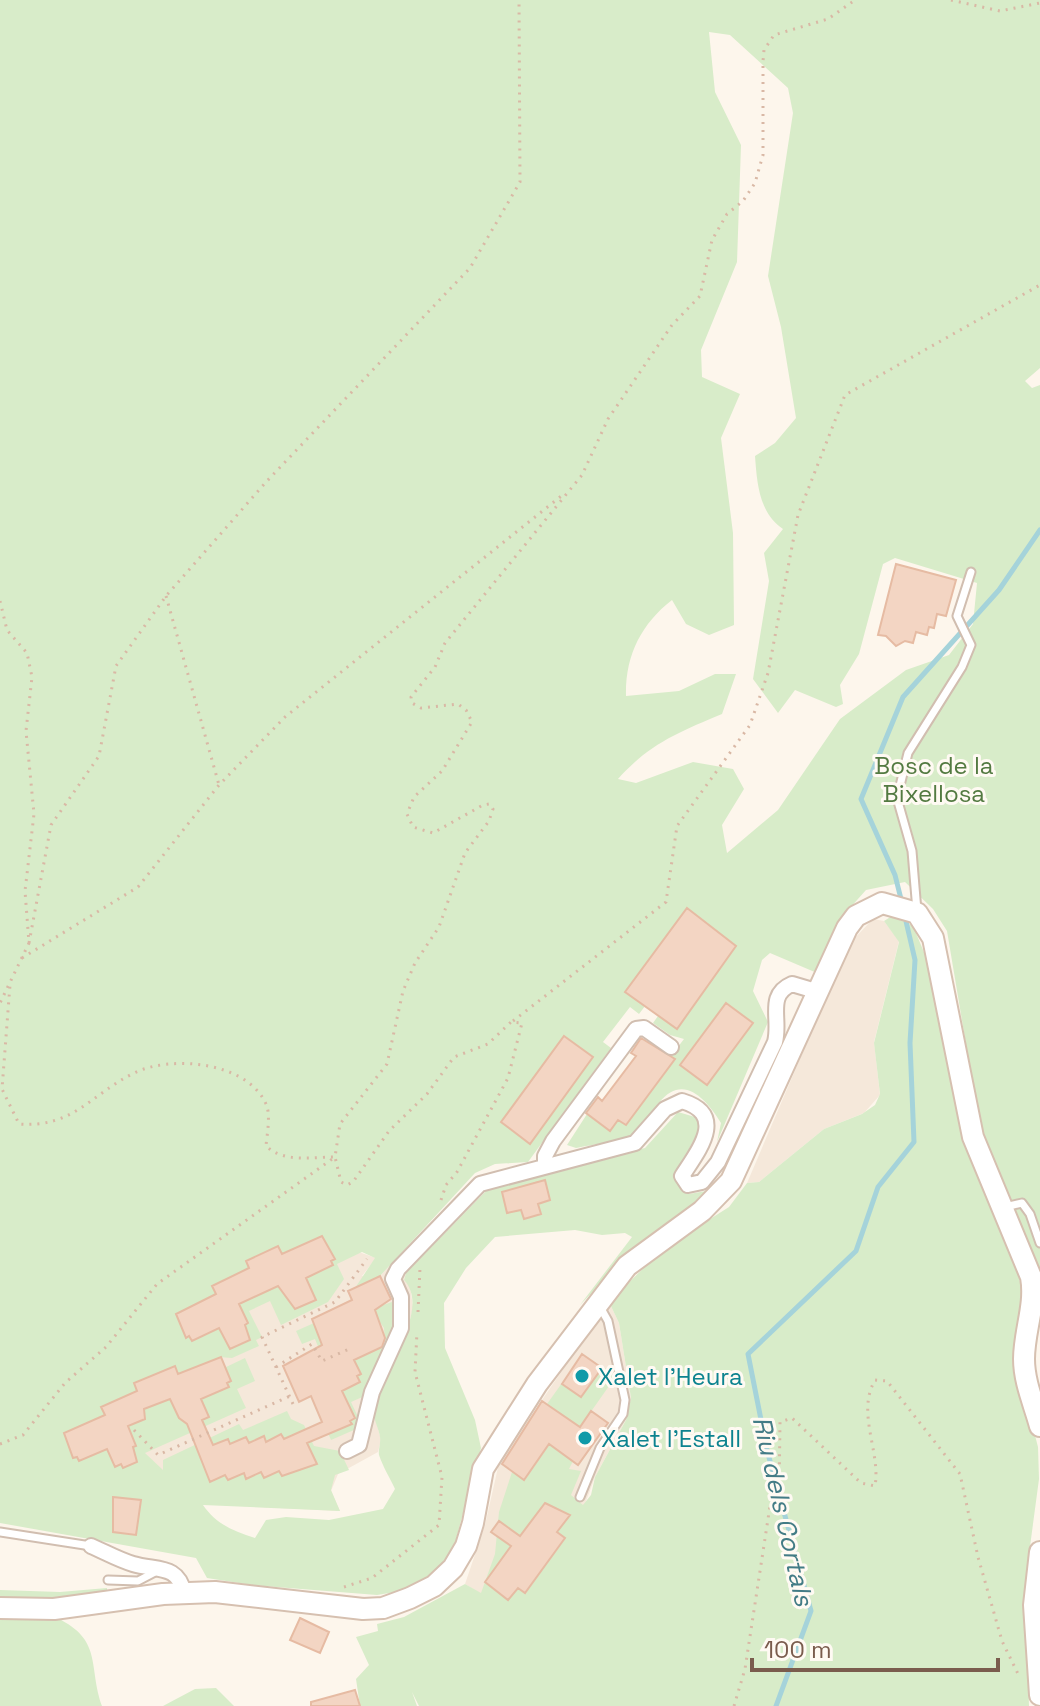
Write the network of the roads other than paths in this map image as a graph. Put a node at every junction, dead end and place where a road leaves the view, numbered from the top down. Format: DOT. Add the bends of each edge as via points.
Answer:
graph roads {
  1 [pos="971,572"];
  2 [pos="917,913"];
  3 [pos="819,992"];
  4 [pos="671,1047"];
  5 [pos="545,1166"];
  6 [pos="1003,1208"];
  7 [pos="1040,1243"];
  8 [pos="598,1303"];
  9 [pos="1040,1426"];
  10 [pos="347,1451"];
  11 [pos="580,1497"];
  12 [pos="0,1532"];
  13 [pos="91,1546"];
  14 [pos="1040,1552"];
  15 [pos="161,1568"];
  16 [pos="108,1580"];
  17 [pos="184,1593"];
  18 [pos="0,1608"];
  19 [pos="1040,1695"];
  1 -- 2 [label="lane" via="957,616 971,645 908,753 897,798 912,851"];
  2 -- 3 [label="main road" via="882,903 856,916"];
  2 -- 6 [label="main road" via="933,938 967,1114"];
  3 -- 5 [label="street" via="792,984 779,993 775,1042 718,1162 702,1182 688,1185 682,1176 708,1131 707,1122 696,1107 682,1101 665,1109 635,1143"];
  3 -- 8 [label="main road" via="731,1181 714,1201 627,1266"];
  4 -- 5 [label="street" via="644,1028 636,1029 553,1141"];
  5 -- 10 [label="street" via="480,1184 398,1269 393,1279 402,1305 399,1337 372,1392 359,1445"];
  6 -- 7 [label="lane" via="1022,1203"];
  6 -- 9 [label="main road" via="1033,1287 1024,1357"];
  8 -- 11 [label="lane" via="608,1321 625,1400 623,1414 600,1448"];
  8 -- 17 [label="main road" via="497,1442 483,1469 466,1546 434,1586 383,1608 363,1609 266,1595"];
  12 -- 13 [label="lane"];
  13 -- 15 [label="street" via="134,1565"];
  14 -- 19 [label="main road" via="1034,1605"];
  15 -- 16 [label="lane" via="138,1581"];
  15 -- 17 [label="street" via="181,1580"];
  17 -- 18 [label="main road" via="54,1609"];
}
